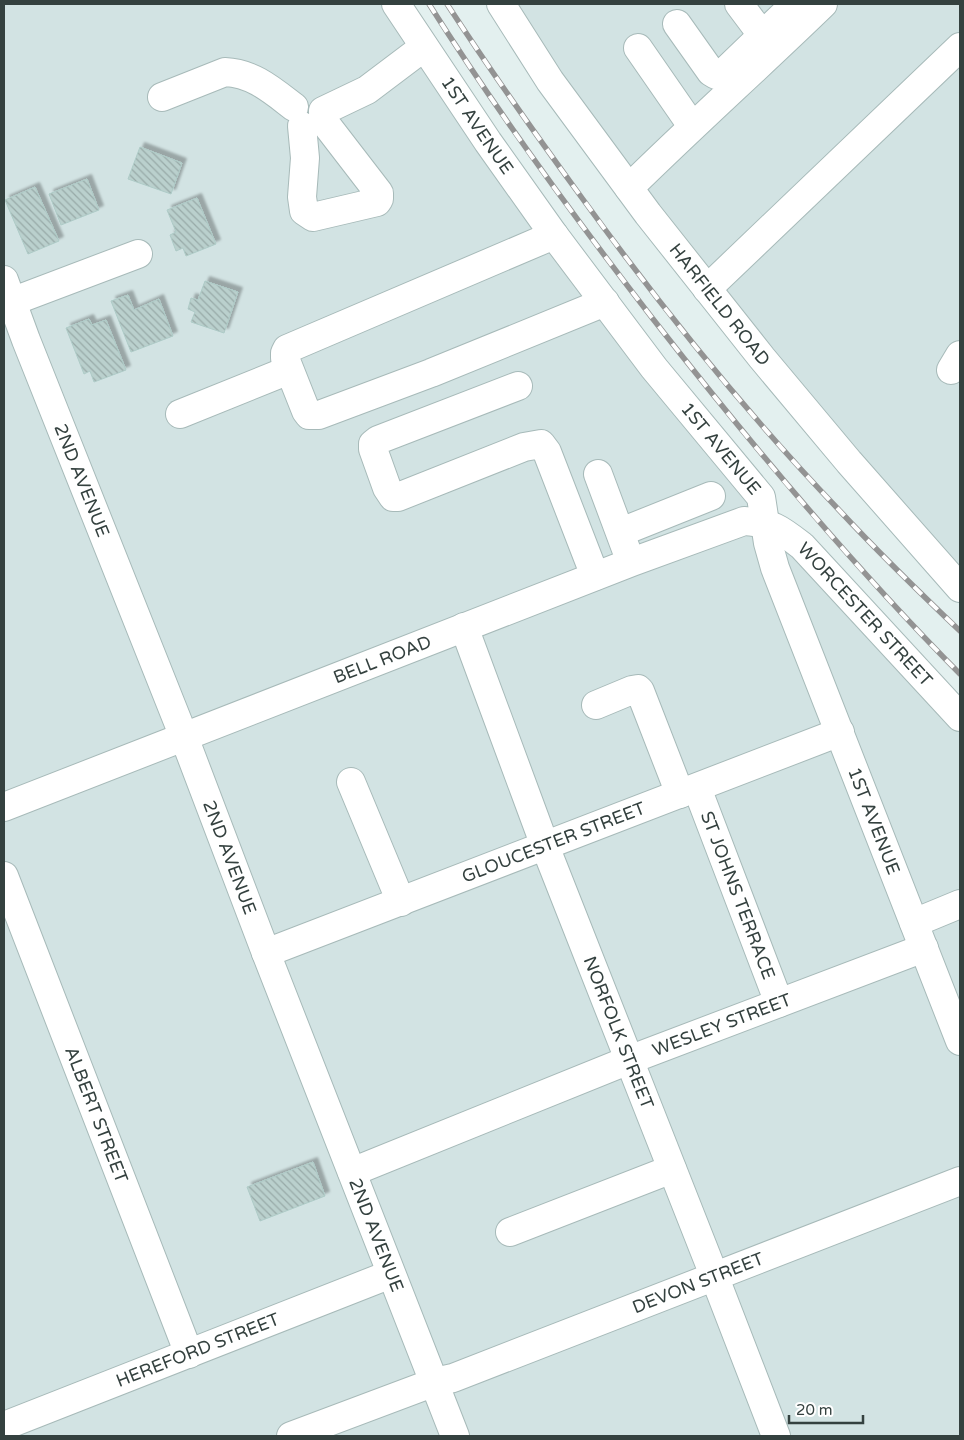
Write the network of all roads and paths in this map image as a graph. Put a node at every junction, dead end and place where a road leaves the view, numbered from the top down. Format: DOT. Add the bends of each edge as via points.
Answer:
graph roads {
  1 [pos="396,4"];
  2 [pos="501,4"];
  3 [pos="739,4"];
  4 [pos="795,4"];
  5 [pos="823,4"];
  6 [pos="677,24"];
  7 [pos="762,36"];
  8 [pos="424,47"];
  9 [pos="960,47"];
  10 [pos="638,48"];
  11 [pos="162,97"];
  12 [pos="692,126"];
  13 [pos="629,188"];
  14 [pos="554,235"];
  15 [pos="138,254"];
  16 [pos="707,289"];
  17 [pos="8,291"];
  18 [pos="605,302"];
  19 [pos="12,331"];
  20 [pos="289,370"];
  21 [pos="518,386"];
  22 [pos="180,414"];
  23 [pos="598,474"];
  24 [pos="712,496"];
  25 [pos="764,522"];
  26 [pos="621,532"];
  27 [pos="632,562"];
  28 [pos="595,576"];
  29 [pos="960,588"];
  30 [pos="464,627"];
  31 [pos="596,705"];
  32 [pos="960,717"];
  33 [pos="840,732"];
  34 [pos="184,737"];
  35 [pos="351,782"];
  36 [pos="688,791"];
  37 [pos="4,807"];
  38 [pos="545,846"];
  39 [pos="4,876"];
  40 [pos="401,902"];
  41 [pos="960,904"];
  42 [pos="919,935"];
  43 [pos="266,953"];
  44 [pos="779,1003"];
  45 [pos="960,1041"];
  46 [pos="629,1060"];
  47 [pos="672,1169"];
  48 [pos="352,1172"];
  49 [pos="960,1181"];
  50 [pos="510,1232"];
  51 [pos="391,1274"];
  52 [pos="714,1277"];
  53 [pos="189,1354"];
  54 [pos="435,1382"];
  55 [pos="4,1426"];
  56 [pos="291,1436"];
  57 [pos="455,1436"];
  58 [pos="776,1436"];
  1 -- 8 [label="street, 1ST AVENUE"];
  2 -- 13 [label="street, HARFIELD ROAD" via="550,81"];
  3 -- 7 [label="street"];
  4 -- 7 [label="street"];
  5 -- 12 [label="street"];
  6 -- 7 [label="street" via="716,75 726,72"];
  8 -- 11 [label="street" via="367,90 310,116 255,79 234,72 225,72"];
  8 -- 14 [label="street, 1ST AVENUE"];
  9 -- 16 [label="street"];
  10 -- 12 [label="street"];
  12 -- 13 [label="street"];
  13 -- 16 [label="street, HARFIELD ROAD"];
  14 -- 18 [label="street, 1ST AVENUE"];
  14 -- 20 [label="street" via="293,345 284,353"];
  15 -- 17 [label="street"];
  16 -- 29 [label="street, HARFIELD ROAD" via="849,462"];
  17 -- 19 [label="street, 2ND AVENUE"];
  18 -- 20 [label="street" via="319,415 309,415 306,411"];
  18 -- 25 [label="street, 1ST AVENUE" via="654,368 760,497"];
  19 -- 34 [label="street, 2ND AVENUE"];
  20 -- 22 [label="street"];
  21 -- 28 [label="street" via="378,440 373,449 387,488 393,498 398,497 541,444 547,452"];
  23 -- 26 [label="street"];
  24 -- 26 [label="street"];
  25 -- 27 [label="street, BELL ROAD" via="744,521"];
  25 -- 32 [label="street, WORCESTER STREET" via="782,530 802,546"];
  25 -- 33 [label="street, 1ST AVENUE" via="775,568"];
  26 -- 27 [label="street"];
  27 -- 28 [label="street, BELL ROAD"];
  28 -- 30 [label="street, BELL ROAD"];
  30 -- 34 [label="street, BELL ROAD"];
  30 -- 38 [label="street, NORFOLK STREET"];
  31 -- 36 [label="street, ST JOHNS TERRACE" via="638,689"];
  33 -- 36 [label="street, GLOUCESTER STREET"];
  33 -- 42 [label="street, 1ST AVENUE"];
  34 -- 37 [label="street, BELL ROAD"];
  34 -- 43 [label="street, 2ND AVENUE"];
  35 -- 40 [label="street"];
  36 -- 38 [label="street, GLOUCESTER STREET"];
  36 -- 44 [label="street, ST JOHNS TERRACE"];
  38 -- 40 [label="street, GLOUCESTER STREET"];
  38 -- 46 [label="street, NORFOLK STREET"];
  39 -- 53 [label="street, ALBERT STREET"];
  40 -- 43 [label="street, GLOUCESTER STREET"];
  41 -- 42 [label="street, WESLEY STREET"];
  42 -- 44 [label="street, WESLEY STREET"];
  42 -- 45 [label="street, 1ST AVENUE"];
  43 -- 48 [label="street, 2ND AVENUE"];
  44 -- 46 [label="street, WESLEY STREET"];
  46 -- 47 [label="street, NORFOLK STREET"];
  46 -- 48 [label="street, WESLEY STREET"];
  47 -- 50 [label="street"];
  47 -- 52 [label="street, NORFOLK STREET"];
  48 -- 51 [label="street, 2ND AVENUE"];
  49 -- 52 [label="street, DEVON STREET"];
  51 -- 53 [label="street, HEREFORD STREET"];
  51 -- 54 [label="street, 2ND AVENUE"];
  52 -- 54 [label="street, DEVON STREET"];
  52 -- 58 [label="street, NORFOLK STREET"];
  53 -- 55 [label="street, HEREFORD STREET"];
  54 -- 56 [label="street, DEVON STREET"];
  54 -- 57 [label="street, 2ND AVENUE"];
}
